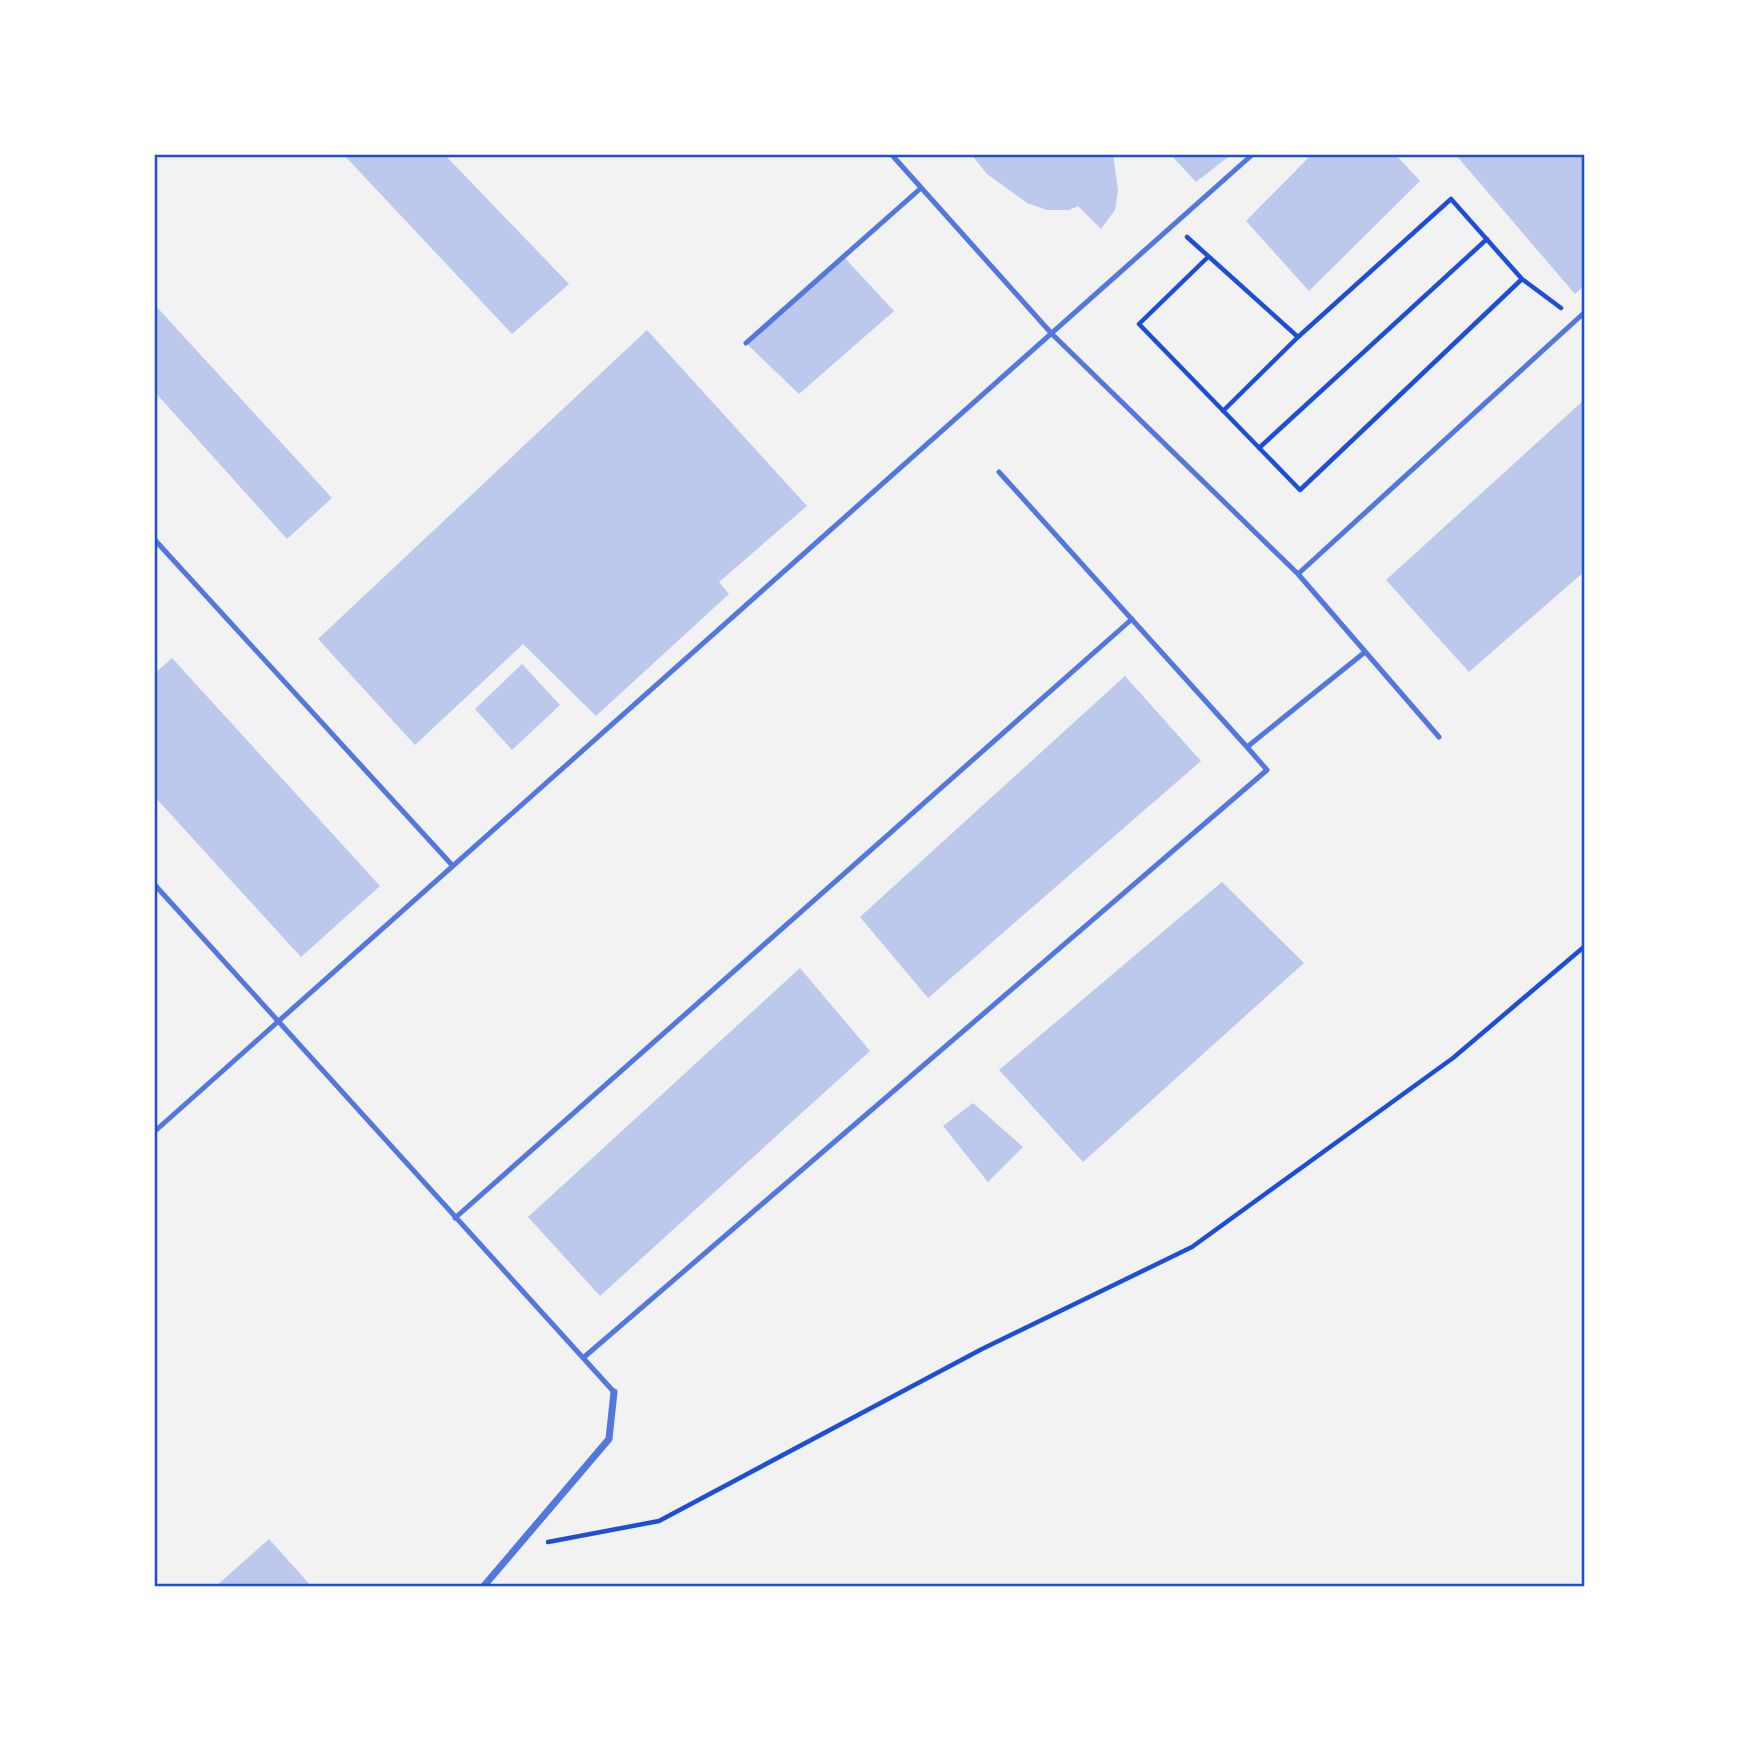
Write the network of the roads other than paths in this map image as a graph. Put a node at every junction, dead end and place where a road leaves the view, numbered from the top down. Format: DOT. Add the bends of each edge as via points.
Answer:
graph roads {
  1 [pos="891,154"];
  2 [pos="1253,154"];
  3 [pos="921,188"];
  4 [pos="1585,312"];
  5 [pos="1052,334"];
  6 [pos="746,343"];
  7 [pos="999,472"];
  8 [pos="154,539"];
  9 [pos="1298,573"];
  10 [pos="1132,619"];
  11 [pos="1365,652"];
  12 [pos="1439,737"];
  13 [pos="1247,747"];
  14 [pos="452,865"];
  15 [pos="154,884"];
  16 [pos="276,1021"];
  17 [pos="154,1132"];
  18 [pos="455,1218"];
  19 [pos="583,1358"];
  20 [pos="614,1392"];
  21 [pos="483,1587"];
  1 -- 3 [label="lane"];
  2 -- 5 [label="lane"];
  3 -- 5 [label="lane"];
  3 -- 6 [label="lane"];
  4 -- 9 [label="lane"];
  5 -- 9 [label="lane"];
  5 -- 14 [label="lane"];
  7 -- 10 [label="lane"];
  8 -- 14 [label="lane"];
  9 -- 11 [label="lane"];
  10 -- 13 [label="lane"];
  10 -- 18 [label="lane"];
  11 -- 12 [label="lane"];
  11 -- 13 [label="lane"];
  13 -- 19 [label="lane" via="1267,770"];
  14 -- 16 [label="lane"];
  15 -- 16 [label="lane"];
  16 -- 17 [label="lane"];
  16 -- 18 [label="lane"];
  18 -- 19 [label="lane"];
  19 -- 20 [label="lane"];
  20 -- 21 [label="street" via="609,1439"];
}
